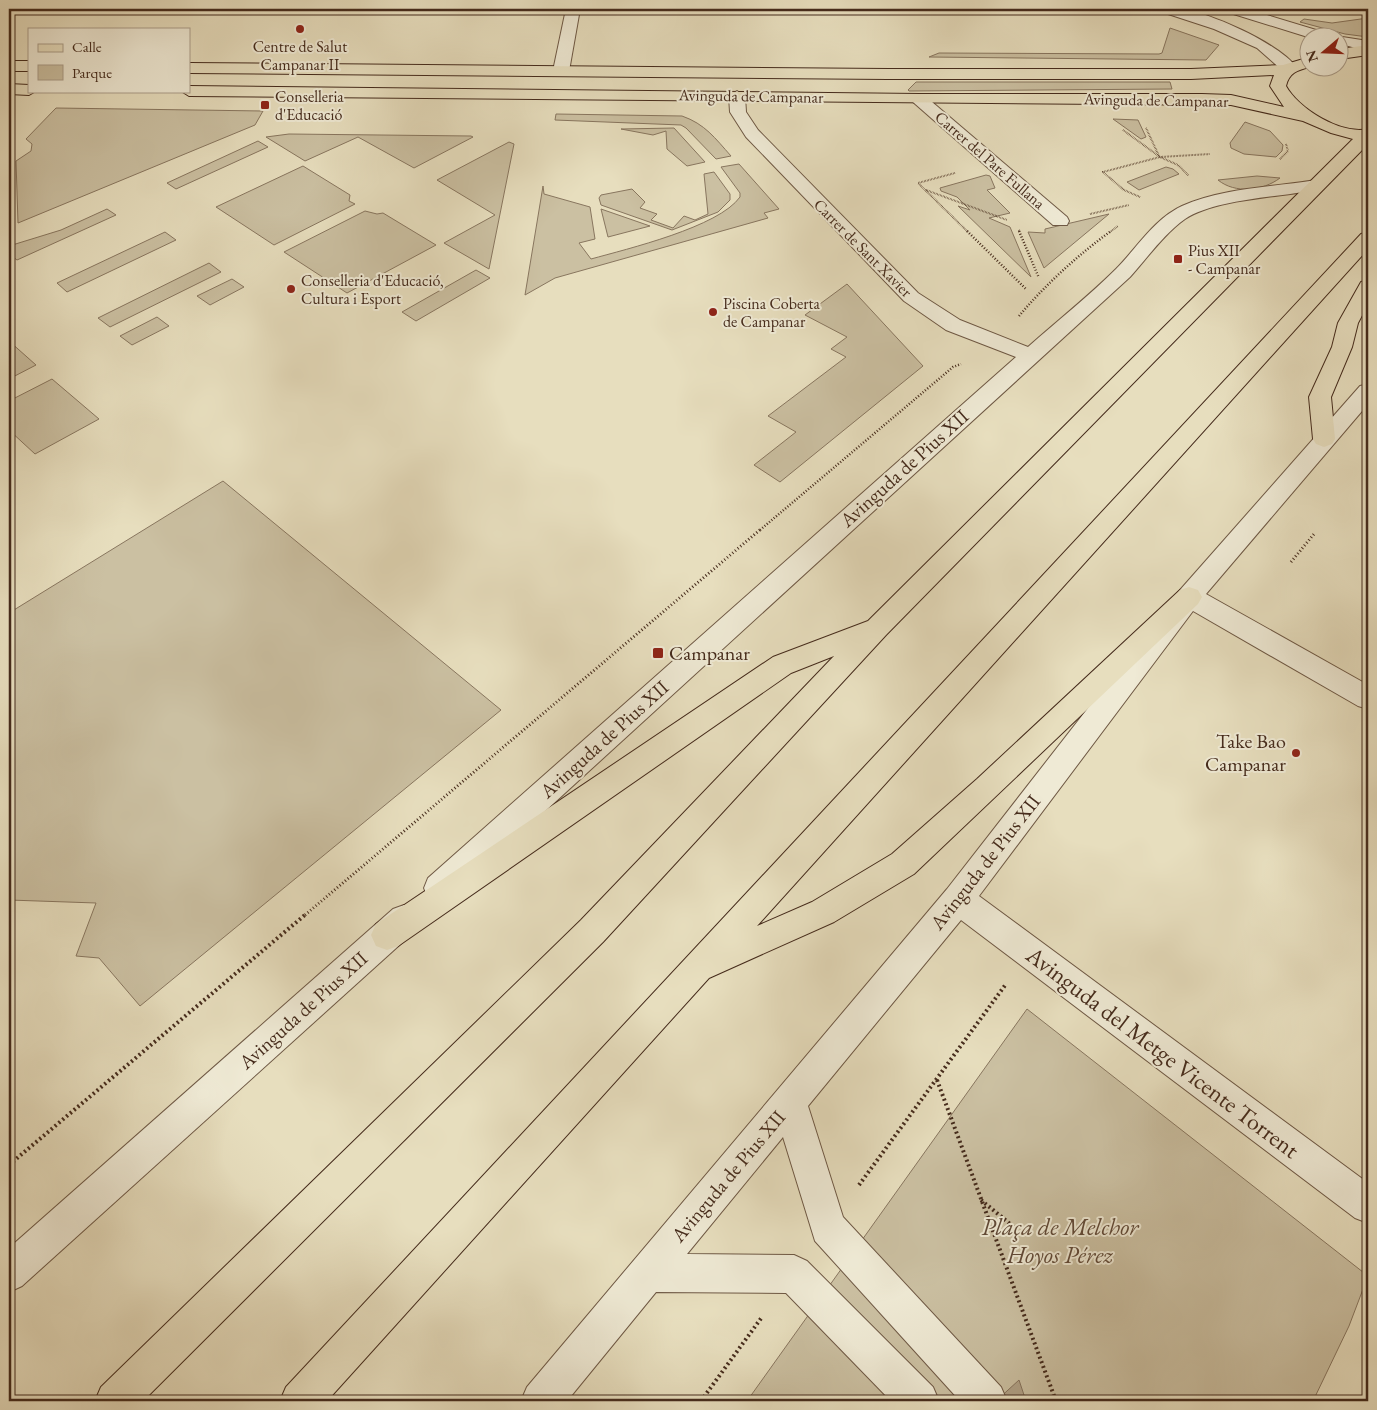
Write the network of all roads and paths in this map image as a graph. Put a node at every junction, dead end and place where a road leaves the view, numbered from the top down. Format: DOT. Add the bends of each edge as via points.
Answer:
graph roads {
  1 [pos="572,9"];
  2 [pos="1167,9"];
  3 [pos="1232,9"];
  4 [pos="1288,13"];
  5 [pos="1274,22"];
  6 [pos="1300,30"];
  7 [pos="1350,43"];
  8 [pos="1262,45"];
  9 [pos="1368,48"];
  10 [pos="1350,52"];
  11 [pos="1300,65"];
  12 [pos="9,66"];
  13 [pos="28,66"];
  14 [pos="190,68"];
  15 [pos="343,69"];
  16 [pos="1287,69"];
  17 [pos="408,70"];
  18 [pos="522,71"];
  19 [pos="560,71"];
  20 [pos="833,74"];
  21 [pos="888,74"];
  22 [pos="9,89"];
  23 [pos="28,90"];
  24 [pos="190,91"];
  25 [pos="365,93"];
  26 [pos="516,94"];
  27 [pos="557,95"];
  28 [pos="736,96"];
  29 [pos="860,98"];
  30 [pos="919,99"];
  31 [pos="1311,118"];
  32 [pos="1144,124"];
  33 [pos="1120,128"];
  34 [pos="1367,136"];
  35 [pos="1210,154"];
  36 [pos="1160,157"];
  37 [pos="993,163"];
  38 [pos="1189,176"];
  39 [pos="1316,185"];
  40 [pos="924,190"];
  41 [pos="1140,197"];
  42 [pos="1008,220"];
  43 [pos="1060,221"];
  44 [pos="1368,238"];
  45 [pos="1368,286"];
  46 [pos="1026,289"];
  47 [pos="1030,355"];
  48 [pos="968,360"];
  49 [pos="1368,391"];
  50 [pos="1324,439"];
  51 [pos="1314,534"];
  52 [pos="1291,562"];
  53 [pos="1189,597"];
  54 [pos="877,628"];
  55 [pos="1368,698"];
  56 [pos="958,899"];
  57 [pos="387,935"];
  58 [pos="1029,953"];
  59 [pos="697,967"];
  60 [pos="937,1079"];
  61 [pos="790,1102"];
  62 [pos="9,1164"];
  63 [pos="980,1199"];
  64 [pos="1368,1205"];
  65 [pos="828,1228"];
  66 [pos="1015,1228"];
  67 [pos="9,1273"];
  68 [pos="648,1273"];
  69 [pos="794,1274"];
  70 [pos="115,1401"];
  71 [pos="300,1401"];
  72 [pos="541,1401"];
  73 [pos="701,1401"];
  74 [pos="919,1401"];
  75 [pos="987,1401"];
  76 [pos="1056,1401"];
  1 -- 19 [label="street"];
  2 -- 8 [label="street" via="1219,26"];
  3 -- 5 [label="street"];
  4 -- 5 [label="street"];
  5 -- 6 [label="street"];
  5 -- 8 [label="street"];
  7 -- 9 [label="street"];
  8 -- 16 [label="street"];
  9 -- 10 [label="main road"];
  11 -- 16 [label="main road"];
  12 -- 13 [label="main road"];
  14 -- 15 [label="main road, Avinguda de Campanar"];
  15 -- 17 [label="main road, Avinguda de Campanar"];
  15 -- 25 [label="main road"];
  16 -- 21 [label="main road, Avinguda de Campanar" via="1191,74"];
  16 -- 31 [label="main road" via="1279,77 1278,86 1289,103"];
  17 -- 18 [label="main road, Avinguda de Campanar"];
  17 -- 25 [label="main road"];
  18 -- 19 [label="main road, Avinguda de Campanar"];
  18 -- 26 [label="main road"];
  19 -- 20 [label="main road, Avinguda de Campanar"];
  19 -- 27 [label="main road"];
  20 -- 21 [label="main road, Avinguda de Campanar"];
  20 -- 29 [label="main road" via="833,80 842,89"];
  21 -- 29 [label="main road" via="889,82 878,91"];
  22 -- 23 [label="main road"];
  24 -- 25 [label="main road, Avinguda de Campanar"];
  25 -- 26 [label="main road, Avinguda de Campanar"];
  26 -- 27 [label="main road, Avinguda de Campanar"];
  27 -- 28 [label="main road, Avinguda de Campanar"];
  28 -- 29 [label="main road, Avinguda de Campanar"];
  28 -- 47 [label="street, Carrer de Sant Xavier" via="738,112 752,132 911,298 953,325"];
  29 -- 30 [label="main road, Avinguda de Campanar"];
  30 -- 31 [label="main road, Avinguda de Campanar" via="1221,100"];
  30 -- 37 [label="street, Carrer del Pare Fullana"];
  31 -- 34 [label="main road"];
  32 -- 36 [label="path"];
  33 -- 36 [label="path"];
  34 -- 39 [label="main road"];
  35 -- 36 [label="path"];
  36 -- 38 [label="path" via="1178,165"];
  36 -- 41 [label="path" via="1103,172 1124,190"];
  37 -- 40 [label="path" via="918,183"];
  37 -- 43 [label="street, Carrer del Pare Fullana"];
  39 -- 47 [label="street, Avinguda de Pius XII" via="1212,203 1179,215 1123,273"];
  39 -- 54 [label="main road"];
  40 -- 42 [label="path"];
  40 -- 46 [label="path"];
  44 -- 59 [label="main road"];
  45 -- 50 [label="main road" via="1348,323 1342,346 1320,397"];
  47 -- 57 [label="street, Avinguda de Pius XII"];
  48 -- 62 [label="path" via="953,367"];
  49 -- 50 [label="street, Avinguda de Pius XII"];
  50 -- 53 [label="street, Avinguda de Pius XII"];
  51 -- 52 [label="path"];
  53 -- 55 [label="street"];
  53 -- 56 [label="street, Avinguda de Pius XII"];
  53 -- 59 [label="main road" via="903,864 823,912"];
  54 -- 57 [label="main road" via="782,665"];
  54 -- 70 [label="main road" via="592,931"];
  56 -- 58 [label="street, Avinguda del Metge Vicente Torrent"];
  56 -- 61 [label="street, Avinguda de Pius XII"];
  57 -- 67 [label="street, Avinguda de Pius XII"];
  58 -- 60 [label="path"];
  58 -- 64 [label="street, Avinguda del Metge Vicente Torrent"];
  59 -- 71 [label="main road"];
  60 -- 63 [label="path"];
  60 -- 65 [label="path"];
  61 -- 65 [label="street"];
  61 -- 68 [label="street, Avinguda de Pius XII"];
  63 -- 66 [label="path"];
  63 -- 76 [label="path"];
  65 -- 75 [label="street"];
  68 -- 69 [label="street"];
  68 -- 72 [label="street, Avinguda de Pius XII"];
  69 -- 73 [label="path"];
  69 -- 74 [label="street"];
}
